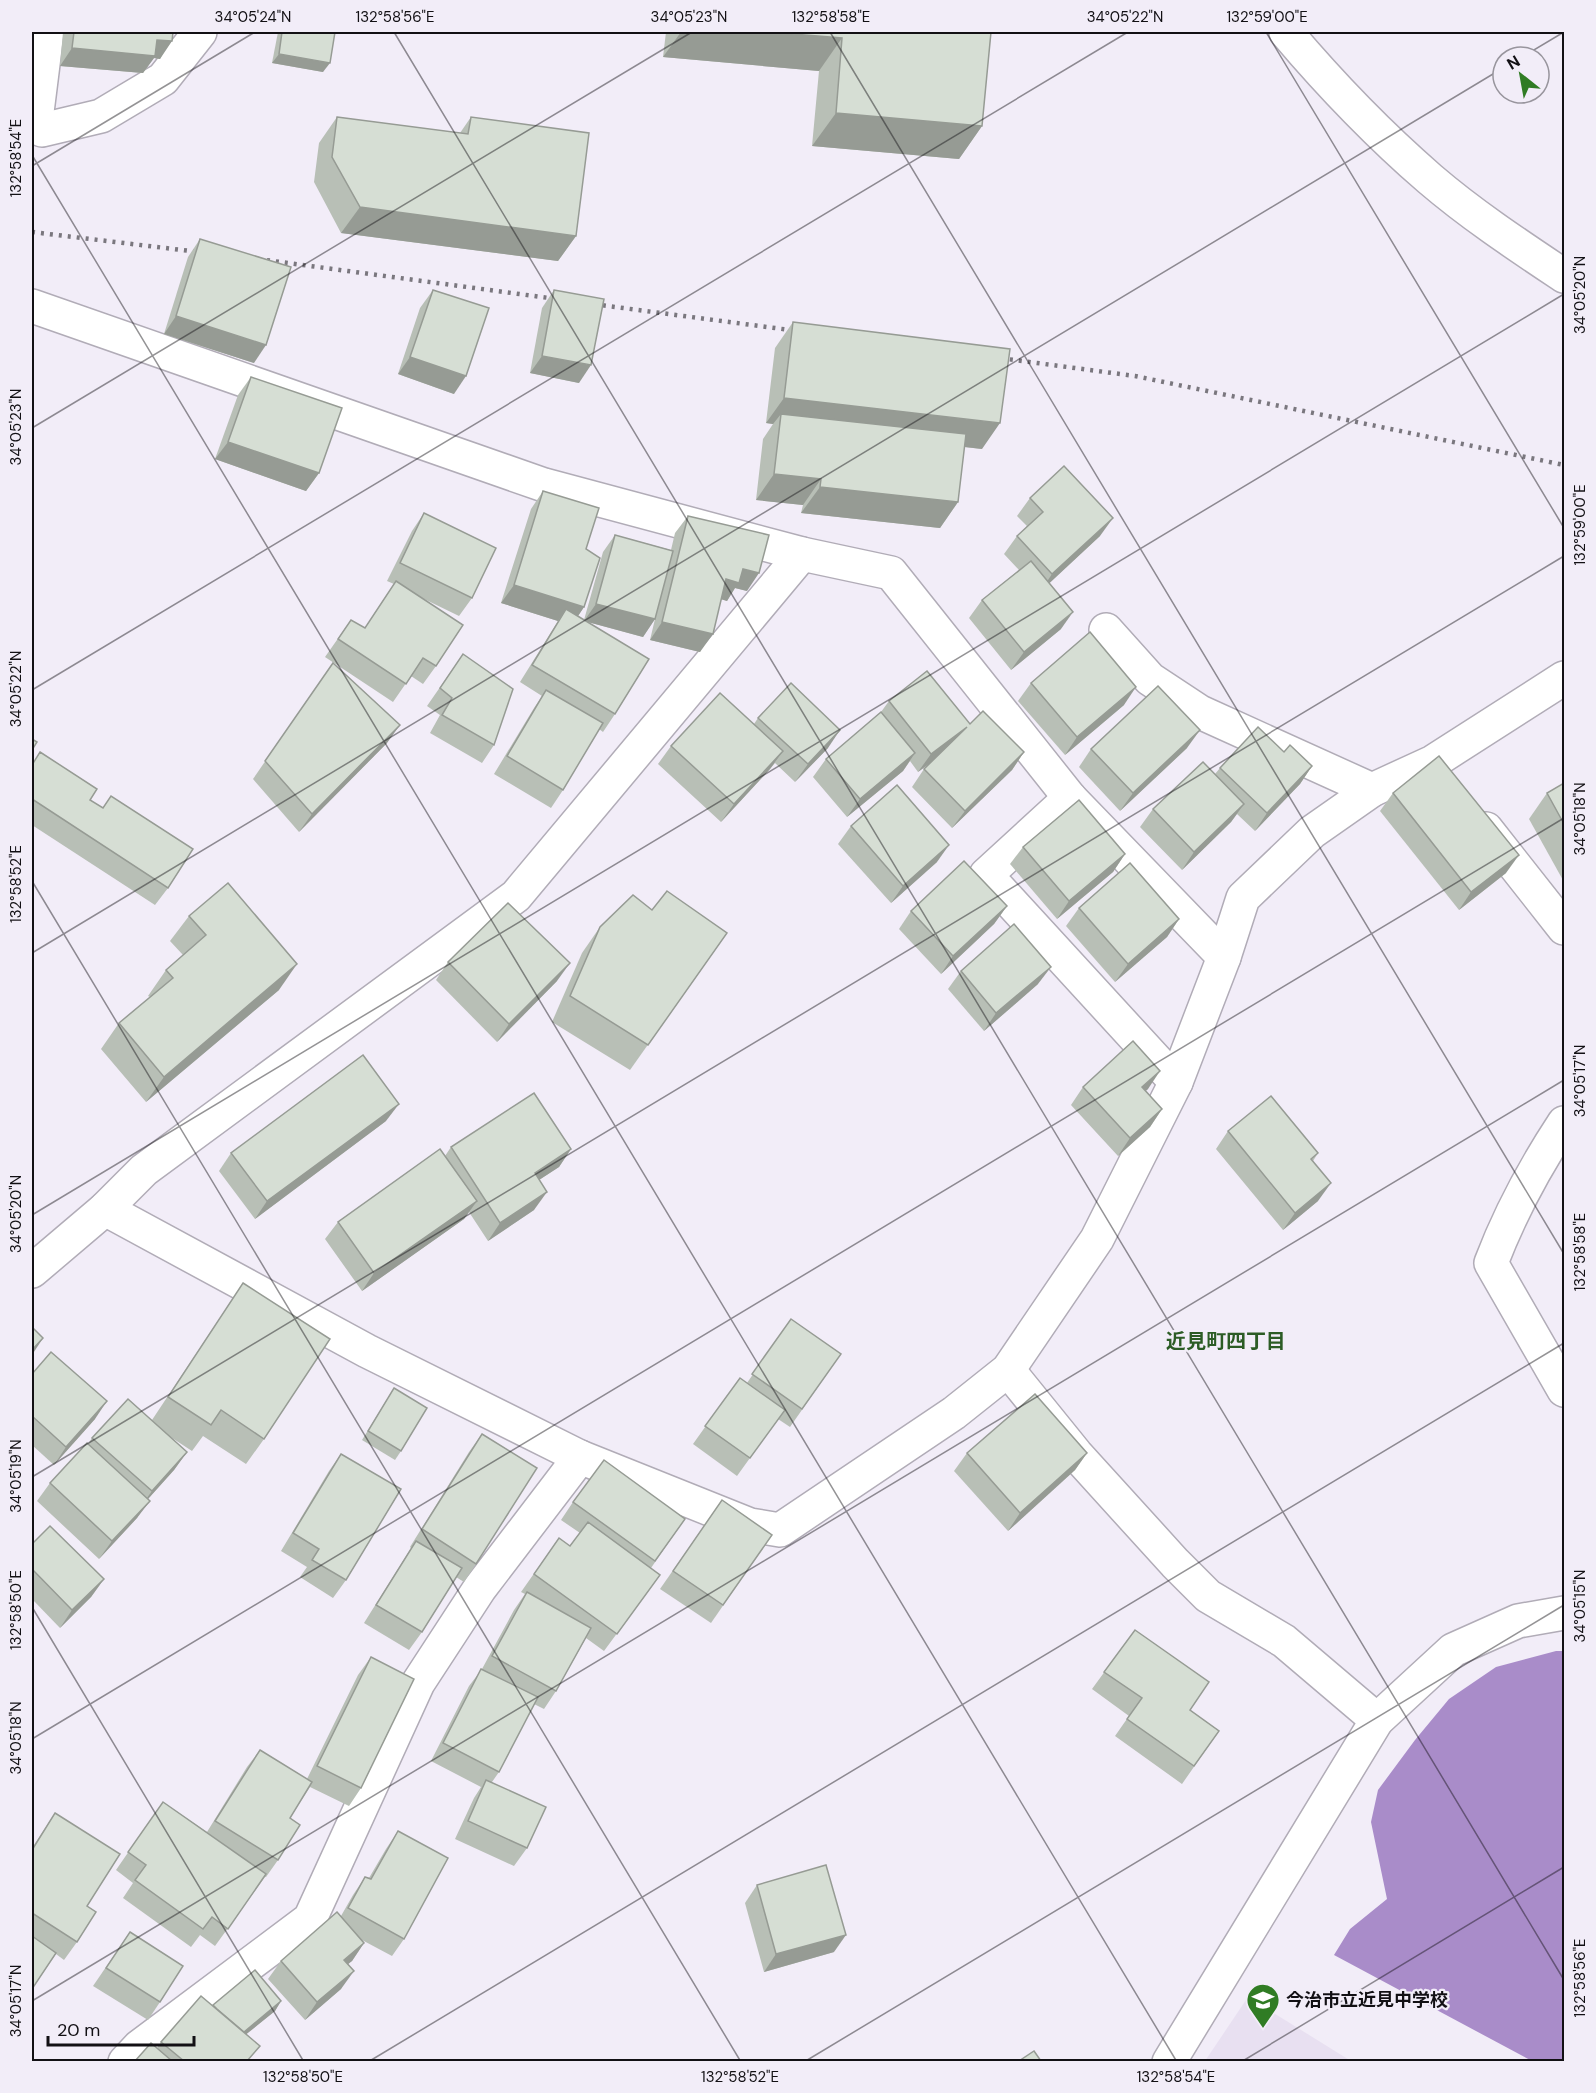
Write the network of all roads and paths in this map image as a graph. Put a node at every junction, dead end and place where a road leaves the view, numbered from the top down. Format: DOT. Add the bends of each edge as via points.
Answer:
graph roads {
  1 [pos="47,32"];
  2 [pos="200,32"];
  3 [pos="1286,32"];
  4 [pos="34,124"];
  5 [pos="1564,276"];
  6 [pos="32,306"];
  7 [pos="802,554"];
  8 [pos="1106,630"];
  9 [pos="1564,678"];
  10 [pos="1433,762"];
  11 [pos="1372,790"];
  12 [pos="1070,798"];
  13 [pos="1564,928"];
  14 [pos="1224,957"];
  15 [pos="1176,1082"];
  16 [pos="1563,1129"];
  17 [pos="105,1209"];
  18 [pos="32,1271"];
  19 [pos="1008,1370"];
  20 [pos="1564,1390"];
  21 [pos="580,1457"];
  22 [pos="1564,1613"];
  23 [pos="1377,1720"];
  24 [pos="124,2061"];
  25 [pos="1169,2061"];
  1 -- 4 [label="street"];
  2 -- 4 [label="street" via="163,79 101,116 42,130"];
  3 -- 5 [label="street" via="1353,106 1431,180"];
  6 -- 7 [label="street" via="544,485"];
  7 -- 12 [label="street" via="891,573"];
  7 -- 17 [label="street" via="516,896 144,1170"];
  8 -- 11 [label="street" via="1150,679 1200,712"];
  9 -- 10 [label="street"];
  10 -- 11 [label="street"];
  10 -- 13 [label="street"];
  11 -- 14 [label="street" via="1312,832 1243,898"];
  12 -- 14 [label="street"];
  12 -- 15 [label="street" via="986,874"];
  14 -- 15 [label="street"];
  15 -- 19 [label="street" via="1097,1239"];
  16 -- 20 [label="street" via="1535,1167 1491,1263"];
  17 -- 18 [label="street"];
  17 -- 21 [label="street" via="367,1351"];
  19 -- 21 [label="street" via="954,1413 780,1530 750,1525"];
  19 -- 23 [label="street" via="1076,1454 1208,1596 1284,1641"];
  21 -- 24 [label="street" via="480,1588 418,1683 310,1919"];
  22 -- 23 [label="street" via="1518,1621 1452,1650"];
  23 -- 25 [label="street"];
}
